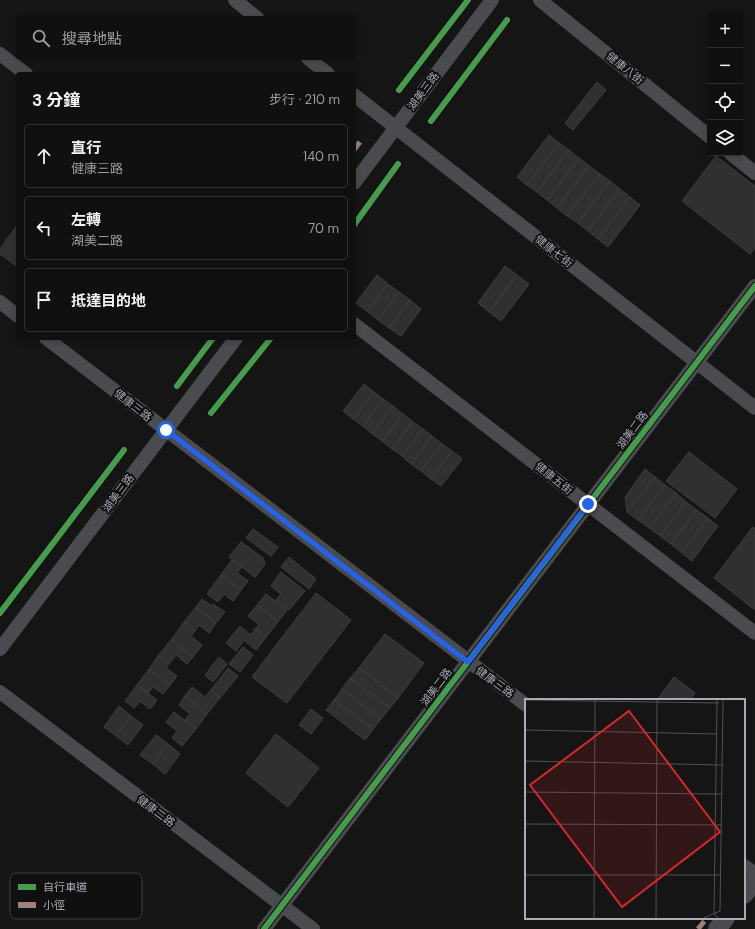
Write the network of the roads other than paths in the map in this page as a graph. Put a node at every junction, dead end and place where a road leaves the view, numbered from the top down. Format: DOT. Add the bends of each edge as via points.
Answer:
graph roads {
  1 [pos="235,0"];
  2 [pos="492,0"];
  3 [pos="540,0"];
  4 [pos="255,16"];
  5 [pos="0,54"];
  6 [pos="310,60"];
  7 [pos="23,72"];
  8 [pos="326,72"];
  9 [pos="356,97"];
  10 [pos="396,128"];
  11 [pos="707,135"];
  12 [pos="734,156"];
  13 [pos="755,173"];
  14 [pos="356,180"];
  15 [pos="755,286"];
  16 [pos="0,302"];
  17 [pos="16,314"];
  18 [pos="356,326"];
  19 [pos="49,340"];
  20 [pos="234,340"];
  21 [pos="697,362"];
  22 [pos="755,408"];
  23 [pos="166,430"];
  24 [pos="588,504"];
  25 [pos="755,633"];
  26 [pos="0,649"];
  27 [pos="468,662"];
  28 [pos="0,692"];
  29 [pos="525,704"];
  30 [pos="745,867"];
  31 [pos="755,874"];
  32 [pos="755,881"];
  33 [pos="745,894"];
  34 [pos="281,906"];
  35 [pos="725,919"];
  36 [pos="264,929"];
  37 [pos="313,929"];
  38 [pos="717,929"];
  1 -- 4 [label="street"];
  2 -- 10 [label="street, 湖美三路"];
  3 -- 11 [label="street, 健康八街"];
  5 -- 7 [label="street"];
  6 -- 8 [label="street"];
  9 -- 10 [label="street, 健康七街"];
  10 -- 14 [label="street, 湖美三路"];
  10 -- 21 [label="street, 健康七街"];
  12 -- 13 [label="street"];
  15 -- 21 [label="street, 湖美二路"];
  16 -- 17 [label="street"];
  18 -- 24 [label="street, 健康五街"];
  19 -- 23 [label="street, 健康三路"];
  20 -- 23 [label="street, 湖美三路"];
  21 -- 22 [label="street, 健康七街"];
  21 -- 24 [label="street, 湖美二路"];
  23 -- 26 [label="street, 湖美三路"];
  23 -- 27 [label="street, 健康三路"];
  24 -- 25 [label="street, 健康五街"];
  24 -- 27 [label="street, 湖美二路"];
  27 -- 29 [label="street, 健康三路"];
  27 -- 34 [label="street, 湖美二路"];
  28 -- 34 [label="street, 健康二路"];
  30 -- 31 [label="street"];
  32 -- 33 [label="street"];
  34 -- 36 [label="street, 湖美二路"];
  34 -- 37 [label="street, 健康二路"];
  35 -- 38 [label="street"];
}
